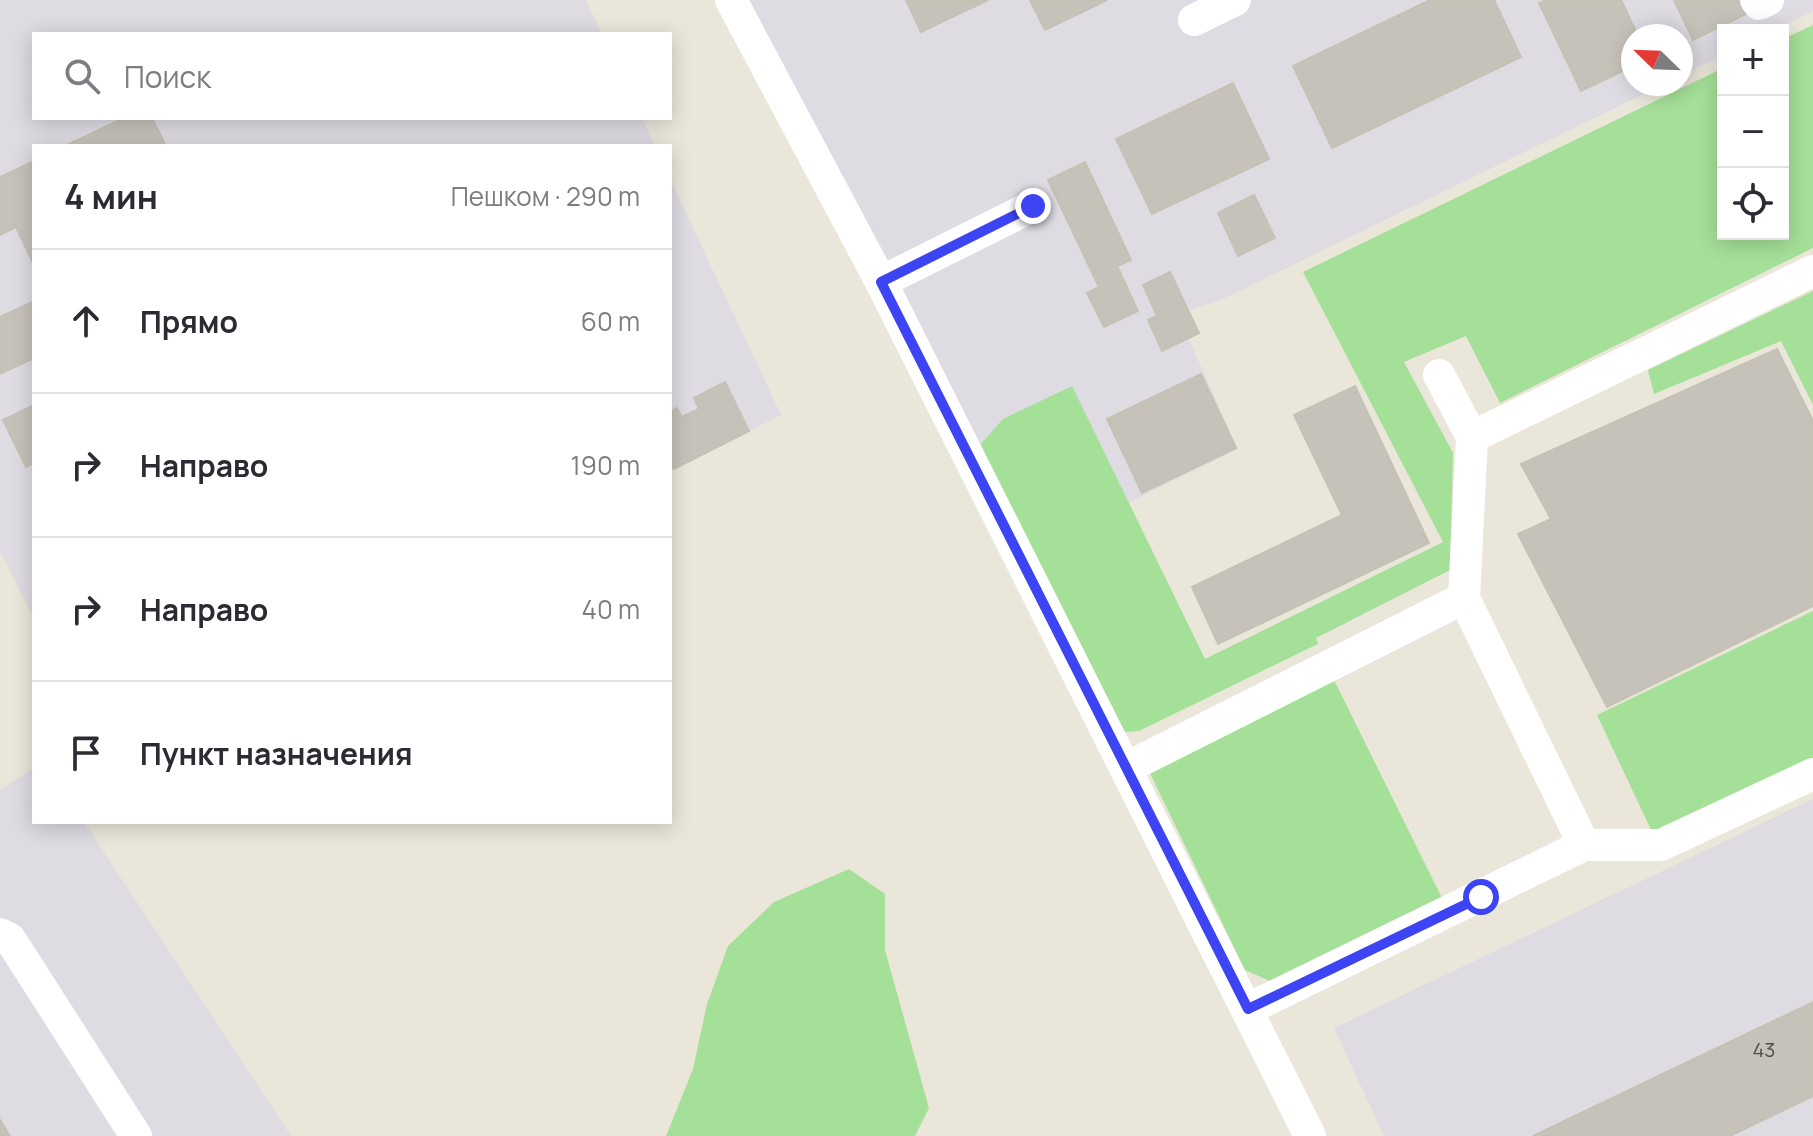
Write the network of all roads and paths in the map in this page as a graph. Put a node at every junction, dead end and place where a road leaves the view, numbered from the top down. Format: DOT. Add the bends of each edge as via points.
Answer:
graph roads {
  1 [pos="731,0"];
  2 [pos="1235,0"];
  3 [pos="1756,0"];
  4 [pos="1768,0"];
  5 [pos="1194,20"];
  6 [pos="1033,206"];
  7 [pos="1813,271"];
  8 [pos="881,282"];
  9 [pos="1439,375"];
  10 [pos="1472,437"];
  11 [pos="1464,598"];
  12 [pos="1126,768"];
  13 [pos="1813,774"];
  14 [pos="1584,845"];
  15 [pos="0,934"];
  16 [pos="1248,1009"];
  17 [pos="136,1136"];
  18 [pos="1310,1136"];
  1 -- 8 [label="street"];
  2 -- 5 [label="street"];
  3 -- 4 [label="street"];
  6 -- 8 [label="street"];
  7 -- 10 [label="street"];
  8 -- 12 [label="street"];
  9 -- 10 [label="street"];
  10 -- 11 [label="street"];
  11 -- 12 [label="street"];
  11 -- 14 [label="street"];
  12 -- 16 [label="street"];
  13 -- 14 [label="street" via="1661,845"];
  14 -- 16 [label="street"];
  15 -- 17 [label="street" via="10,939"];
  16 -- 18 [label="street"];
}
